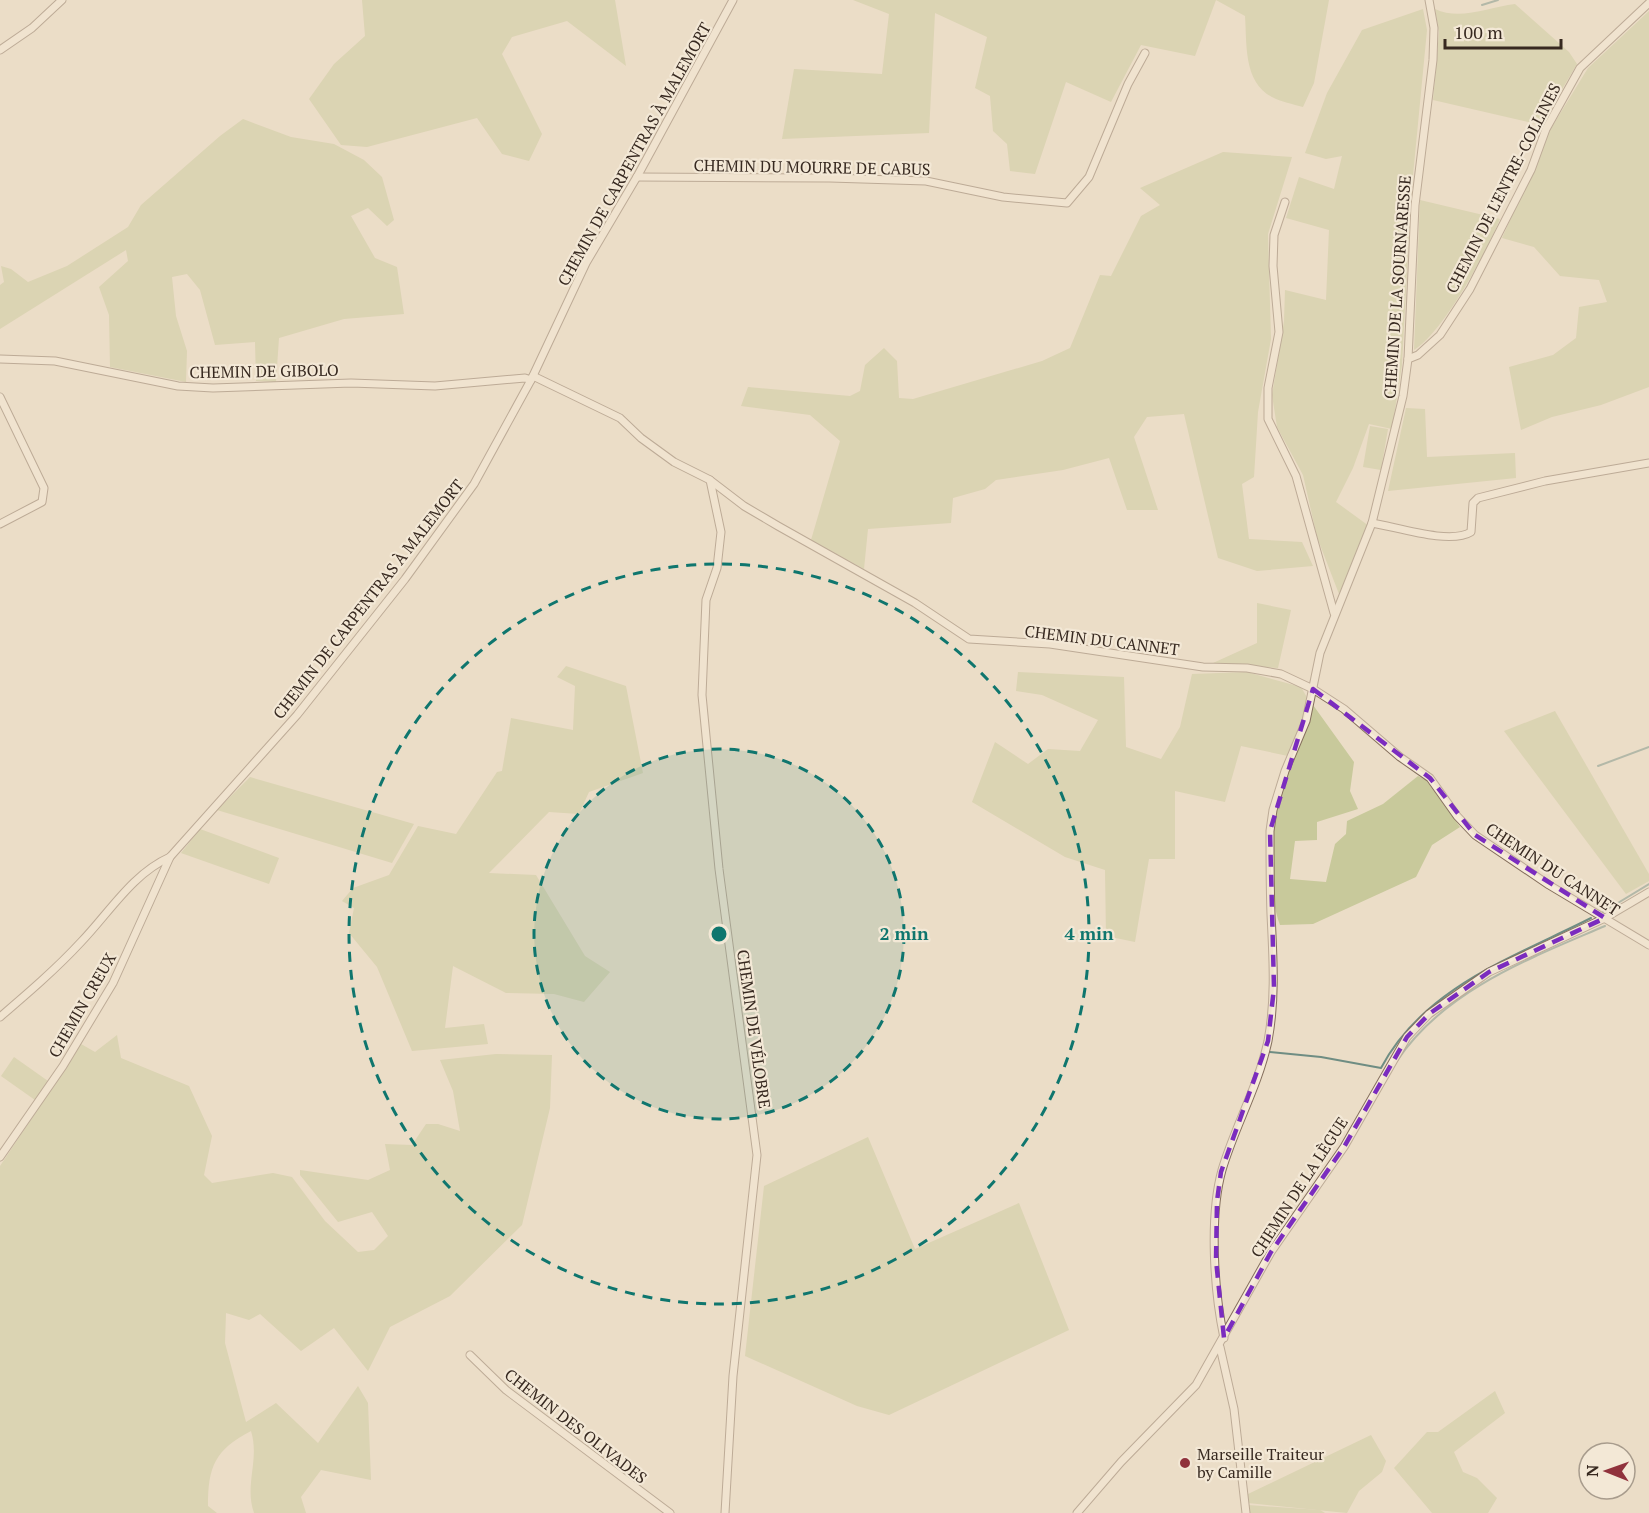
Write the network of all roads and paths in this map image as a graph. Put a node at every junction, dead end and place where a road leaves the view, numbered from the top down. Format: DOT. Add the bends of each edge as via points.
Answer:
graph roads {
  1 [pos="62,0"];
  2 [pos="733,0"];
  3 [pos="1429,0"];
  4 [pos="1649,3"];
  5 [pos="0,50"];
  6 [pos="1145,53"];
  7 [pos="637,177"];
  8 [pos="1285,202"];
  9 [pos="0,359"];
  10 [pos="1408,359"];
  11 [pos="532,378"];
  12 [pos="0,397"];
  13 [pos="1649,463"];
  14 [pos="710,480"];
  15 [pos="1372,523"];
  16 [pos="0,524"];
  17 [pos="1334,613"];
  18 [pos="1313,689"];
  19 [pos="170,856"];
  20 [pos="1649,892"];
  21 [pos="1605,918"];
  22 [pos="1649,945"];
  23 [pos="0,1017"];
  24 [pos="0,1157"];
  25 [pos="1224,1338"];
  26 [pos="1220,1347"];
  27 [pos="470,1355"];
  28 [pos="670,1513"];
  29 [pos="725,1513"];
  30 [pos="1077,1513"];
  31 [pos="1246,1513"];
  1 -- 5 [label="street"];
  2 -- 7 [label="street, CHEMIN DE CARPENTRAS À MALEMORT"];
  3 -- 10 [label="street, CHEMIN DE LA SOURNARESSE" via="1434,28 1433,60 1416,205"];
  4 -- 10 [label="street, CHEMIN DE L'ENTRE-COLLINES" via="1580,68 1546,129 1531,170 1470,289 1440,335"];
  6 -- 7 [label="street, CHEMIN DU MOURRE DE CABUS" via="1089,177 1066,202 1003,197 919,181"];
  7 -- 11 [label="street, CHEMIN DE CARPENTRAS À MALEMORT" via="586,263"];
  8 -- 17 [label="street" via="1274,235 1279,332 1268,388 1268,419 1296,476"];
  9 -- 11 [label="street, CHEMIN DE GIBOLO" via="55,361 178,386 435,386"];
  10 -- 15 [label="street, CHEMIN DE LA SOURNARESSE" via="1397,427"];
  11 -- 14 [label="street, CHEMIN DU CANNET" via="620,418 674,462"];
  11 -- 19 [label="street, CHEMIN DE CARPENTRAS À MALEMORT" via="481,472 434,540 297,715"];
  12 -- 16 [label="street" via="44,488 42,502"];
  13 -- 15 [label="street" via="1545,481 1478,498 1473,503 1471,532 1465,536 1433,535"];
  14 -- 18 [label="street, CHEMIN DU CANNET" via="744,506 915,603 969,639 1050,644 1203,667 1247,668 1281,674"];
  14 -- 29 [label="street, CHEMIN DE VÉLOBRE" via="721,532 717,568 706,600 702,695 718,869 757,1155 733,1376"];
  15 -- 17 [label="street, CHEMIN DE LA SOURNARESSE"];
  17 -- 18 [label="street, CHEMIN DE LA SOURNARESSE"];
  18 -- 21 [label="street, CHEMIN DU CANNET" via="1430,778 1475,835"];
  18 -- 25 [label="street, CHEMIN DE LA SOURNARESSE" via="1306,721 1273,810 1270,831 1274,988 1268,1041 1255,1088 1221,1172 1217,1201 1216,1260"];
  19 -- 23 [label="street, CHEMIN DE CARPENTRAS À MALEMORT" via="155,863 128,888 80,944"];
  19 -- 24 [label="street, CHEMIN CREUX" via="113,983 63,1066"];
  20 -- 21 [label="street, CHEMIN DE LA LÈGUE"];
  21 -- 22 [label="street, CHEMIN DU CANNET"];
  21 -- 25 [label="street, CHEMIN DE LA LÈGUE" via="1489,972 1437,1008 1407,1037 1344,1147 1271,1252"];
  25 -- 26 [label="street, CHEMIN DE LA LÈGUE"];
  26 -- 30 [label="street, CHEMIN DE LA LÈGUE" via="1196,1385"];
  26 -- 31 [label="street" via="1234,1409"];
  27 -- 28 [label="street, CHEMIN DES OLIVADES" via="506,1390"];
}
